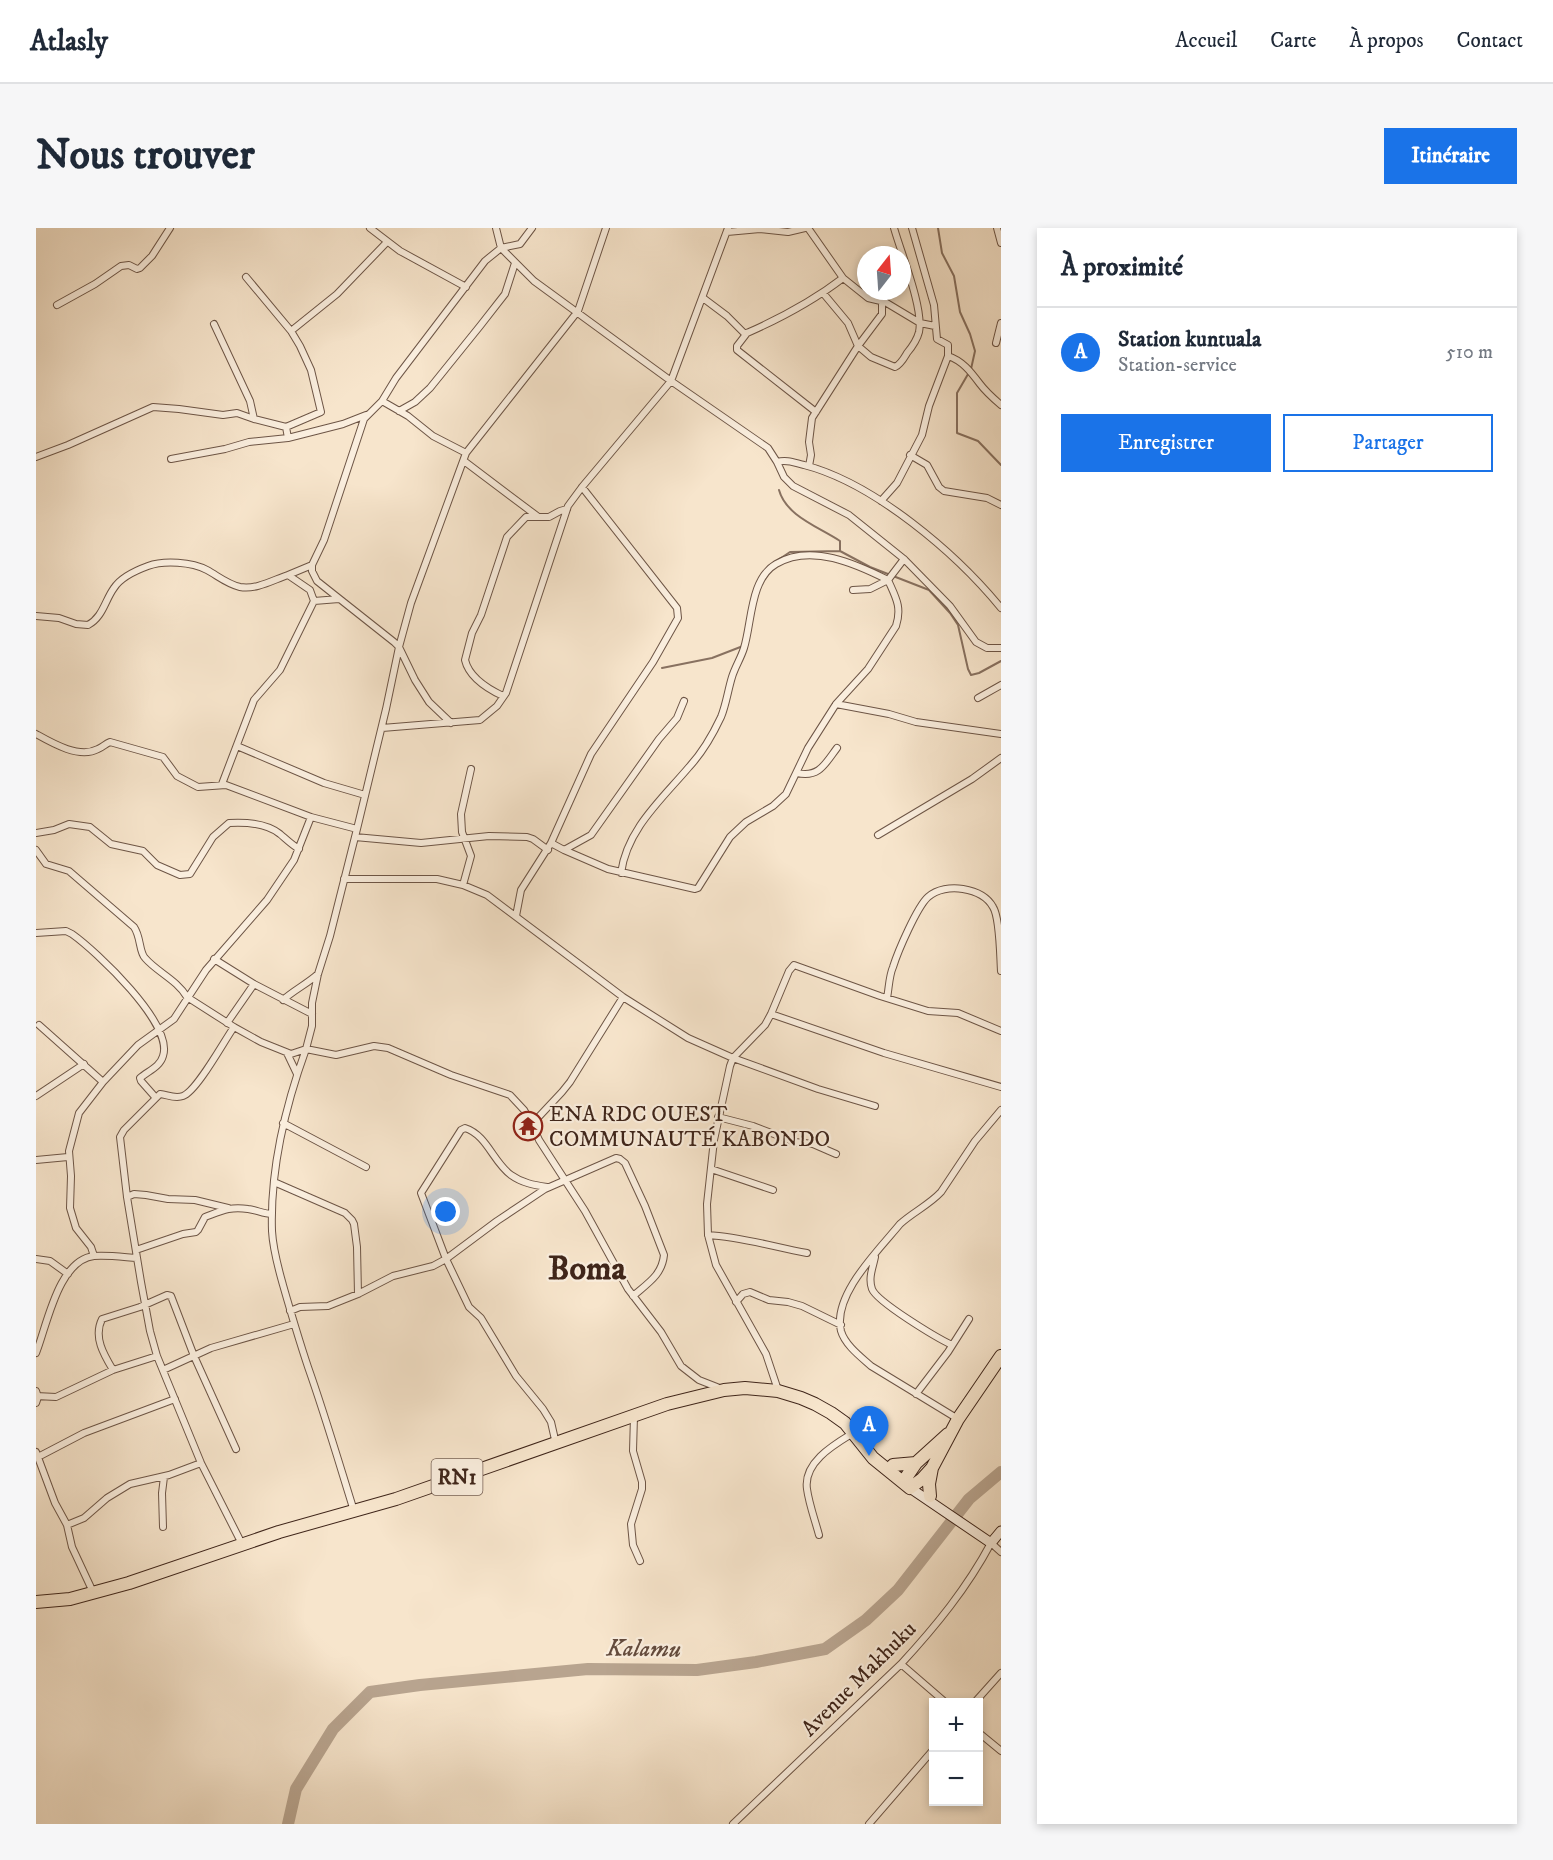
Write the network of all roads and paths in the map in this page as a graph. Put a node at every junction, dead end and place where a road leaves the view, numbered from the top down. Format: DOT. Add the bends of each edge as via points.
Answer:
graph roads {
  1 [pos="170,228"];
  2 [pos="370,228"];
  3 [pos="496,228"];
  4 [pos="532,228"];
  5 [pos="606,228"];
  6 [pos="807,228"];
  7 [pos="894,228"];
  8 [pos="912,228"];
  9 [pos="998,228"];
  10 [pos="727,230"];
  11 [pos="387,242"];
  12 [pos="1001,243"];
  13 [pos="501,248"];
  14 [pos="515,263"];
  15 [pos="246,277"];
  16 [pos="843,278"];
  17 [pos="466,287"];
  18 [pos="823,293"];
  19 [pos="703,298"];
  20 [pos="882,301"];
  21 [pos="57,305"];
  22 [pos="578,311"];
  23 [pos="920,323"];
  24 [pos="1001,323"];
  25 [pos="214,324"];
  26 [pos="936,326"];
  27 [pos="291,331"];
  28 [pos="747,333"];
  29 [pos="996,343"];
  30 [pos="858,346"];
  31 [pos="948,356"];
  32 [pos="671,381"];
  33 [pos="382,401"];
  34 [pos="1001,405"];
  35 [pos="399,411"];
  36 [pos="816,412"];
  37 [pos="367,415"];
  38 [pos="254,419"];
  39 [pos="286,427"];
  40 [pos="288,438"];
  41 [pos="466,453"];
  42 [pos="910,456"];
  43 [pos="36,457"];
  44 [pos="171,459"];
  45 [pos="464,461"];
  46 [pos="777,462"];
  47 [pos="809,466"];
  48 [pos="582,487"];
  49 [pos="881,501"];
  50 [pos="1001,505"];
  51 [pos="567,509"];
  52 [pos="537,516"];
  53 [pos="904,559"];
  54 [pos="312,565"];
  55 [pos="288,575"];
  56 [pos="891,577"];
  57 [pos="853,590"];
  58 [pos="340,598"];
  59 [pos="314,601"];
  60 [pos="1001,608"];
  61 [pos="36,616"];
  62 [pos="399,647"];
  63 [pos="1001,648"];
  64 [pos="1001,685"];
  65 [pos="503,696"];
  66 [pos="978,698"];
  67 [pos="684,701"];
  68 [pos="837,704"];
  69 [pos="451,723"];
  70 [pos="382,728"];
  71 [pos="36,734"];
  72 [pos="1001,734"];
  73 [pos="237,746"];
  74 [pos="837,748"];
  75 [pos="1001,758"];
  76 [pos="471,769"];
  77 [pos="796,773"];
  78 [pos="222,784"];
  79 [pos="365,795"];
  80 [pos="311,817"];
  81 [pos="357,829"];
  82 [pos="36,832"];
  83 [pos="878,835"];
  84 [pos="355,837"];
  85 [pos="464,839"];
  86 [pos="551,843"];
  87 [pos="299,849"];
  88 [pos="36,850"];
  89 [pos="548,850"];
  90 [pos="564,850"];
  91 [pos="621,873"];
  92 [pos="344,879"];
  93 [pos="463,885"];
  94 [pos="516,916"];
  95 [pos="36,933"];
  96 [pos="214,959"];
  97 [pos="1001,971"];
  98 [pos="318,974"];
  99 [pos="254,984"];
  100 [pos="187,997"];
  101 [pos="623,997"];
  102 [pos="887,998"];
  103 [pos="283,1000"];
  104 [pos="312,1014"];
  105 [pos="771,1014"];
  106 [pos="39,1025"];
  107 [pos="230,1025"];
  108 [pos="160,1029"];
  109 [pos="1001,1031"];
  110 [pos="306,1049"];
  111 [pos="287,1053"];
  112 [pos="733,1058"];
  113 [pos="84,1064"];
  114 [pos="297,1075"];
  115 [pos="104,1082"];
  116 [pos="1001,1087"];
  117 [pos="36,1096"];
  118 [pos="156,1098"];
  119 [pos="875,1106"];
  120 [pos="1001,1110"];
  121 [pos="718,1117"];
  122 [pos="283,1123"];
  123 [pos="532,1124"];
  124 [pos="836,1154"];
  125 [pos="68,1157"];
  126 [pos="36,1160"];
  127 [pos="366,1167"];
  128 [pos="711,1169"];
  129 [pos="565,1181"];
  130 [pos="274,1182"];
  131 [pos="548,1187"];
  132 [pos="772,1190"];
  133 [pos="127,1197"];
  134 [pos="228,1208"];
  135 [pos="272,1214"];
  136 [pos="708,1235"];
  137 [pos="136,1250"];
  138 [pos="807,1253"];
  139 [pos="876,1254"];
  140 [pos="94,1256"];
  141 [pos="137,1258"];
  142 [pos="36,1259"];
  143 [pos="446,1259"];
  144 [pos="68,1274"];
  145 [pos="358,1294"];
  146 [pos="633,1296"];
  147 [pos="736,1302"];
  148 [pos="146,1305"];
  149 [pos="290,1311"];
  150 [pos="969,1319"];
  151 [pos="294,1324"];
  152 [pos="841,1325"];
  153 [pos="952,1345"];
  154 [pos="36,1353"];
  155 [pos="157,1356"];
  156 [pos="194,1356"];
  157 [pos="1001,1356"];
  158 [pos="113,1370"];
  159 [pos="163,1370"];
  160 [pos="699,1380"];
  161 [pos="724,1390"];
  162 [pos="778,1391"];
  163 [pos="916,1394"];
  164 [pos="699,1395"];
  165 [pos="36,1397"];
  166 [pos="175,1400"];
  167 [pos="634,1416"];
  168 [pos="958,1419"];
  169 [pos="952,1431"];
  170 [pos="854,1432"];
  171 [pos="556,1444"];
  172 [pos="864,1445"];
  173 [pos="237,1449"];
  174 [pos="37,1455"];
  175 [pos="201,1463"];
  176 [pos="916,1463"];
  177 [pos="893,1465"];
  178 [pos="932,1468"];
  179 [pos="164,1477"];
  180 [pos="910,1482"];
  181 [pos="936,1503"];
  182 [pos="354,1510"];
  183 [pos="67,1525"];
  184 [pos="163,1527"];
  185 [pos="1001,1531"];
  186 [pos="819,1535"];
  187 [pos="991,1543"];
  188 [pos="242,1544"];
  189 [pos="1001,1552"];
  190 [pos="640,1561"];
  191 [pos="93,1593"];
  192 [pos="36,1602"];
  193 [pos="901,1664"];
  194 [pos="1001,1673"];
  195 [pos="940,1698"];
  196 [pos="979,1698"];
  197 [pos="983,1736"];
  198 [pos="1001,1751"];
  199 [pos="931,1752"];
  200 [pos="733,1824"];
  201 [pos="869,1824"];
  1 -- 21 [label="street" via="140,268 121,266"];
  2 -- 11 [label="street"];
  3 -- 13 [label="street"];
  4 -- 13 [label="street" via="520,244"];
  5 -- 22 [label="street"];
  6 -- 10 [label="street" via="789,232"];
  6 -- 16 [label="street"];
  7 -- 23 [label="street"];
  8 -- 26 [label="street" via="934,305"];
  9 -- 12 [label="street"];
  10 -- 19 [label="street"];
  11 -- 17 [label="street"];
  11 -- 27 [label="street" via="337,294"];
  13 -- 14 [label="street"];
  13 -- 17 [label="street"];
  14 -- 22 [label="street"];
  14 -- 35 [label="street" via="505,294 474,334 430,388"];
  15 -- 27 [label="street"];
  16 -- 18 [label="street"];
  16 -- 20 [label="street" via="868,298"];
  17 -- 33 [label="street"];
  18 -- 28 [label="street"];
  18 -- 30 [label="street" via="848,323"];
  19 -- 28 [label="street"];
  19 -- 32 [label="street"];
  20 -- 23 [label="street"];
  20 -- 30 [label="street" via="882,314"];
  22 -- 32 [label="street"];
  22 -- 41 [label="street"];
  23 -- 26 [label="street"];
  23 -- 30 [label="street" via="914,344 895,367 871,357"];
  24 -- 29 [label="street"];
  25 -- 38 [label="street" via="250,400"];
  26 -- 31 [label="street" via="937,339 949,346"];
  27 -- 39 [label="street" via="312,370 322,409 320,414"];
  28 -- 36 [label="street" via="737,350"];
  30 -- 36 [label="street"];
  31 -- 34 [label="street" via="963,364"];
  31 -- 42 [label="street" via="924,431"];
  32 -- 46 [label="street" via="768,448"];
  32 -- 48 [label="street"];
  33 -- 35 [label="street"];
  33 -- 37 [label="street"];
  35 -- 41 [label="street" via="433,436"];
  36 -- 47 [label="street" via="810,428"];
  37 -- 40 [label="street"];
  37 -- 54 [label="street"];
  38 -- 39 [label="street"];
  38 -- 43 [label="street" via="237,413 153,407"];
  39 -- 40 [label="street"];
  40 -- 44 [label="street"];
  41 -- 45 [label="street"];
  42 -- 49 [label="street" via="897,483"];
  42 -- 50 [label="street" via="927,465 944,491 987,498"];
  45 -- 52 [label="street"];
  45 -- 62 [label="street" via="411,603"];
  46 -- 47 [label="street" via="786,460"];
  46 -- 53 [label="street" via="793,486 849,515"];
  47 -- 49 [label="street" via="838,476"];
  48 -- 51 [label="street"];
  48 -- 86 [label="street" via="677,608 678,618 591,754"];
  49 -- 60 [label="street" via="945,551"];
  51 -- 52 [label="street" via="549,517"];
  51 -- 65 [label="street"];
  52 -- 65 [label="street" via="524,519 507,537 465,660 475,677"];
  53 -- 56 [label="street"];
  53 -- 63 [label="street" via="950,606 976,642 987,648"];
  54 -- 55 [label="street"];
  54 -- 58 [label="street" via="317,581"];
  55 -- 59 [label="street" via="310,590"];
  55 -- 61 [label="street" via="254,587 240,587 195,566 159,564 119,582 98,618 88,625"];
  56 -- 57 [label="street" via="870,589"];
  56 -- 68 [label="street" via="899,603 896,627 868,669"];
  56 -- 91 [label="street" via="843,560 812,555 774,565 759,583 744,648 721,716 691,766 638,828 626,849"];
  58 -- 59 [label="street"];
  58 -- 62 [label="street"];
  59 -- 73 [label="street" via="280,670 254,700"];
  62 -- 69 [label="street" via="429,702"];
  62 -- 70 [label="street"];
  64 -- 66 [label="street"];
  65 -- 69 [label="street" via="482,719"];
  67 -- 90 [label="street" via="677,718 591,835"];
  68 -- 72 [label="street" via="916,722"];
  68 -- 77 [label="street"];
  69 -- 70 [label="street"];
  70 -- 79 [label="street"];
  71 -- 78 [label="street" via="82,751 115,742 163,757 177,776 198,787"];
  73 -- 78 [label="street"];
  73 -- 79 [label="street" via="324,783"];
  74 -- 77 [label="street" via="819,770"];
  75 -- 83 [label="street"];
  76 -- 85 [label="street" via="461,814"];
  77 -- 91 [label="street" via="784,796 730,837 698,888"];
  78 -- 80 [label="street"];
  79 -- 81 [label="street"];
  80 -- 81 [label="street"];
  80 -- 87 [label="street"];
  81 -- 84 [label="street"];
  82 -- 87 [label="street" via="69,824 90,827 111,844 142,851 157,866 183,875 190,874 213,837 229,823 267,827"];
  84 -- 85 [label="street" via="421,843"];
  84 -- 92 [label="street"];
  85 -- 89 [label="street" via="527,837"];
  85 -- 93 [label="street" via="471,856"];
  86 -- 89 [label="street"];
  86 -- 90 [label="street"];
  87 -- 96 [label="street" via="267,900"];
  88 -- 100 [label="street" via="46,864 69,871 134,927 143,957"];
  89 -- 94 [label="street" via="521,890"];
  90 -- 91 [label="street"];
  92 -- 93 [label="street" via="437,879"];
  92 -- 98 [label="street"];
  93 -- 94 [label="street" via="487,895"];
  94 -- 101 [label="street"];
  95 -- 108 [label="street" via="66,931 75,936 134,992"];
  96 -- 99 [label="street"];
  96 -- 100 [label="street"];
  97 -- 102 [label="street" via="993,906 981,894 960,888 945,889 927,898 914,920 893,966"];
  98 -- 103 [label="street"];
  98 -- 104 [label="street"];
  99 -- 103 [label="street"];
  99 -- 107 [label="street"];
  100 -- 107 [label="street"];
  100 -- 108 [label="street" via="174,1019"];
  101 -- 112 [label="street" via="688,1038"];
  101 -- 123 [label="street" via="566,1087"];
  102 -- 105 [label="street" via="794,965"];
  102 -- 109 [label="street" via="928,1011 958,1012"];
  103 -- 104 [label="street"];
  104 -- 110 [label="street"];
  105 -- 112 [label="street"];
  105 -- 116 [label="street"];
  106 -- 113 [label="street"];
  107 -- 111 [label="street"];
  107 -- 118 [label="street" via="204,1073 187,1094 161,1094"];
  108 -- 115 [label="street" via="138,1045"];
  108 -- 118 [label="street" via="164,1056 140,1078"];
  110 -- 111 [label="street"];
  110 -- 114 [label="street"];
  110 -- 123 [label="street" via="336,1055 374,1046 388,1047 510,1095"];
  111 -- 114 [label="street"];
  112 -- 119 [label="street"];
  112 -- 121 [label="street"];
  113 -- 115 [label="street"];
  113 -- 117 [label="street"];
  114 -- 122 [label="street"];
  115 -- 125 [label="street" via="79,1113"];
  118 -- 133 [label="street" via="120,1137"];
  120 -- 139 [label="street" via="941,1192 907,1217"];
  121 -- 124 [label="street"];
  121 -- 128 [label="street"];
  122 -- 127 [label="street"];
  122 -- 130 [label="street"];
  123 -- 129 [label="street"];
  125 -- 126 [label="street"];
  125 -- 140 [label="street" via="71,1215"];
  128 -- 132 [label="street"];
  128 -- 136 [label="street"];
  129 -- 131 [label="street"];
  129 -- 146 [label="street"];
  129 -- 146 [label="street" via="616,1158 625,1163 664,1255 659,1273"];
  130 -- 135 [label="street"];
  130 -- 145 [label="street" via="345,1213 352,1220"];
  131 -- 143 [label="street"];
  131 -- 143 [label="street" via="512,1175 478,1135 463,1129 421,1193"];
  133 -- 134 [label="street" via="146,1194"];
  133 -- 137 [label="street"];
  134 -- 135 [label="street"];
  134 -- 137 [label="street" via="205,1217 196,1232"];
  135 -- 149 [label="street" via="274,1254"];
  136 -- 138 [label="street"];
  136 -- 147 [label="street" via="716,1265"];
  137 -- 141 [label="street"];
  139 -- 152 [label="street" via="846,1294"];
  139 -- 153 [label="street" via="870,1280 874,1293 918,1326"];
  140 -- 141 [label="street"];
  140 -- 144 [label="street"];
  141 -- 148 [label="street"];
  142 -- 144 [label="street" via="50,1261"];
  143 -- 145 [label="street" via="393,1275"];
  143 -- 171 [label="street" via="469,1307 481,1318 516,1376 551,1422"];
  144 -- 154 [label="street"];
  145 -- 149 [label="street" via="328,1306"];
  146 -- 160 [label="street" via="681,1366"];
  147 -- 152 [label="street" via="742,1294 750,1292 802,1306"];
  147 -- 162 [label="street" via="766,1354"];
  148 -- 155 [label="street"];
  148 -- 156 [label="street" via="171,1296"];
  148 -- 158 [label="street" via="100,1322 100,1346"];
  149 -- 151 [label="street"];
  150 -- 153 [label="street"];
  151 -- 156 [label="street"];
  151 -- 182 [label="street"];
  152 -- 163 [label="street" via="844,1338 861,1357"];
  153 -- 163 [label="street"];
  155 -- 158 [label="street"];
  155 -- 159 [label="street"];
  156 -- 159 [label="street"];
  156 -- 173 [label="street"];
  157 -- 168 [label="highway"];
  158 -- 165 [label="street" via="56,1397"];
  159 -- 166 [label="street"];
  160 -- 161 [label="street"];
  160 -- 164 [label="street"];
  161 -- 162 [label="highway, RN1"];
  161 -- 164 [label="highway, RN1"];
  162 -- 170 [label="highway, RN1" via="831,1413"];
  163 -- 168 [label="street"];
  164 -- 167 [label="highway, RN1"];
  166 -- 174 [label="street" via="84,1433"];
  166 -- 175 [label="street"];
  167 -- 171 [label="highway, RN1"];
  167 -- 190 [label="street" via="633,1451 642,1489 631,1524 633,1545"];
  168 -- 169 [label="highway"];
  169 -- 176 [label="highway"];
  169 -- 178 [label="highway"];
  170 -- 172 [label="highway, RN1"];
  170 -- 186 [label="street" via="824,1452 811,1470 807,1488"];
  171 -- 182 [label="highway, RN1"];
  172 -- 177 [label="highway, RN1"];
  172 -- 180 [label="highway, RN1" via="873,1458"];
  174 -- 183 [label="street"];
  175 -- 179 [label="street"];
  175 -- 188 [label="street"];
  176 -- 177 [label="highway"];
  176 -- 180 [label="highway"];
  177 -- 180 [label="highway, RN1"];
  178 -- 180 [label="highway"];
  178 -- 181 [label="highway" via="929,1484"];
  179 -- 183 [label="street" via="130,1484 84,1518"];
  179 -- 184 [label="street"];
  180 -- 181 [label="main road"];
  181 -- 187 [label="main road"];
  182 -- 188 [label="highway, RN1"];
  183 -- 191 [label="street" via="72,1547"];
  185 -- 187 [label="main road"];
  187 -- 189 [label="street"];
  187 -- 193 [label="street, Avenue Makhuku" via="966,1586"];
  188 -- 191 [label="highway, RN1"];
  191 -- 192 [label="highway, RN1"];
  193 -- 195 [label="street"];
  193 -- 200 [label="street, Avenue Makhuku"];
  194 -- 196 [label="street"];
  197 -- 198 [label="street"];
  199 -- 201 [label="street"];
}
